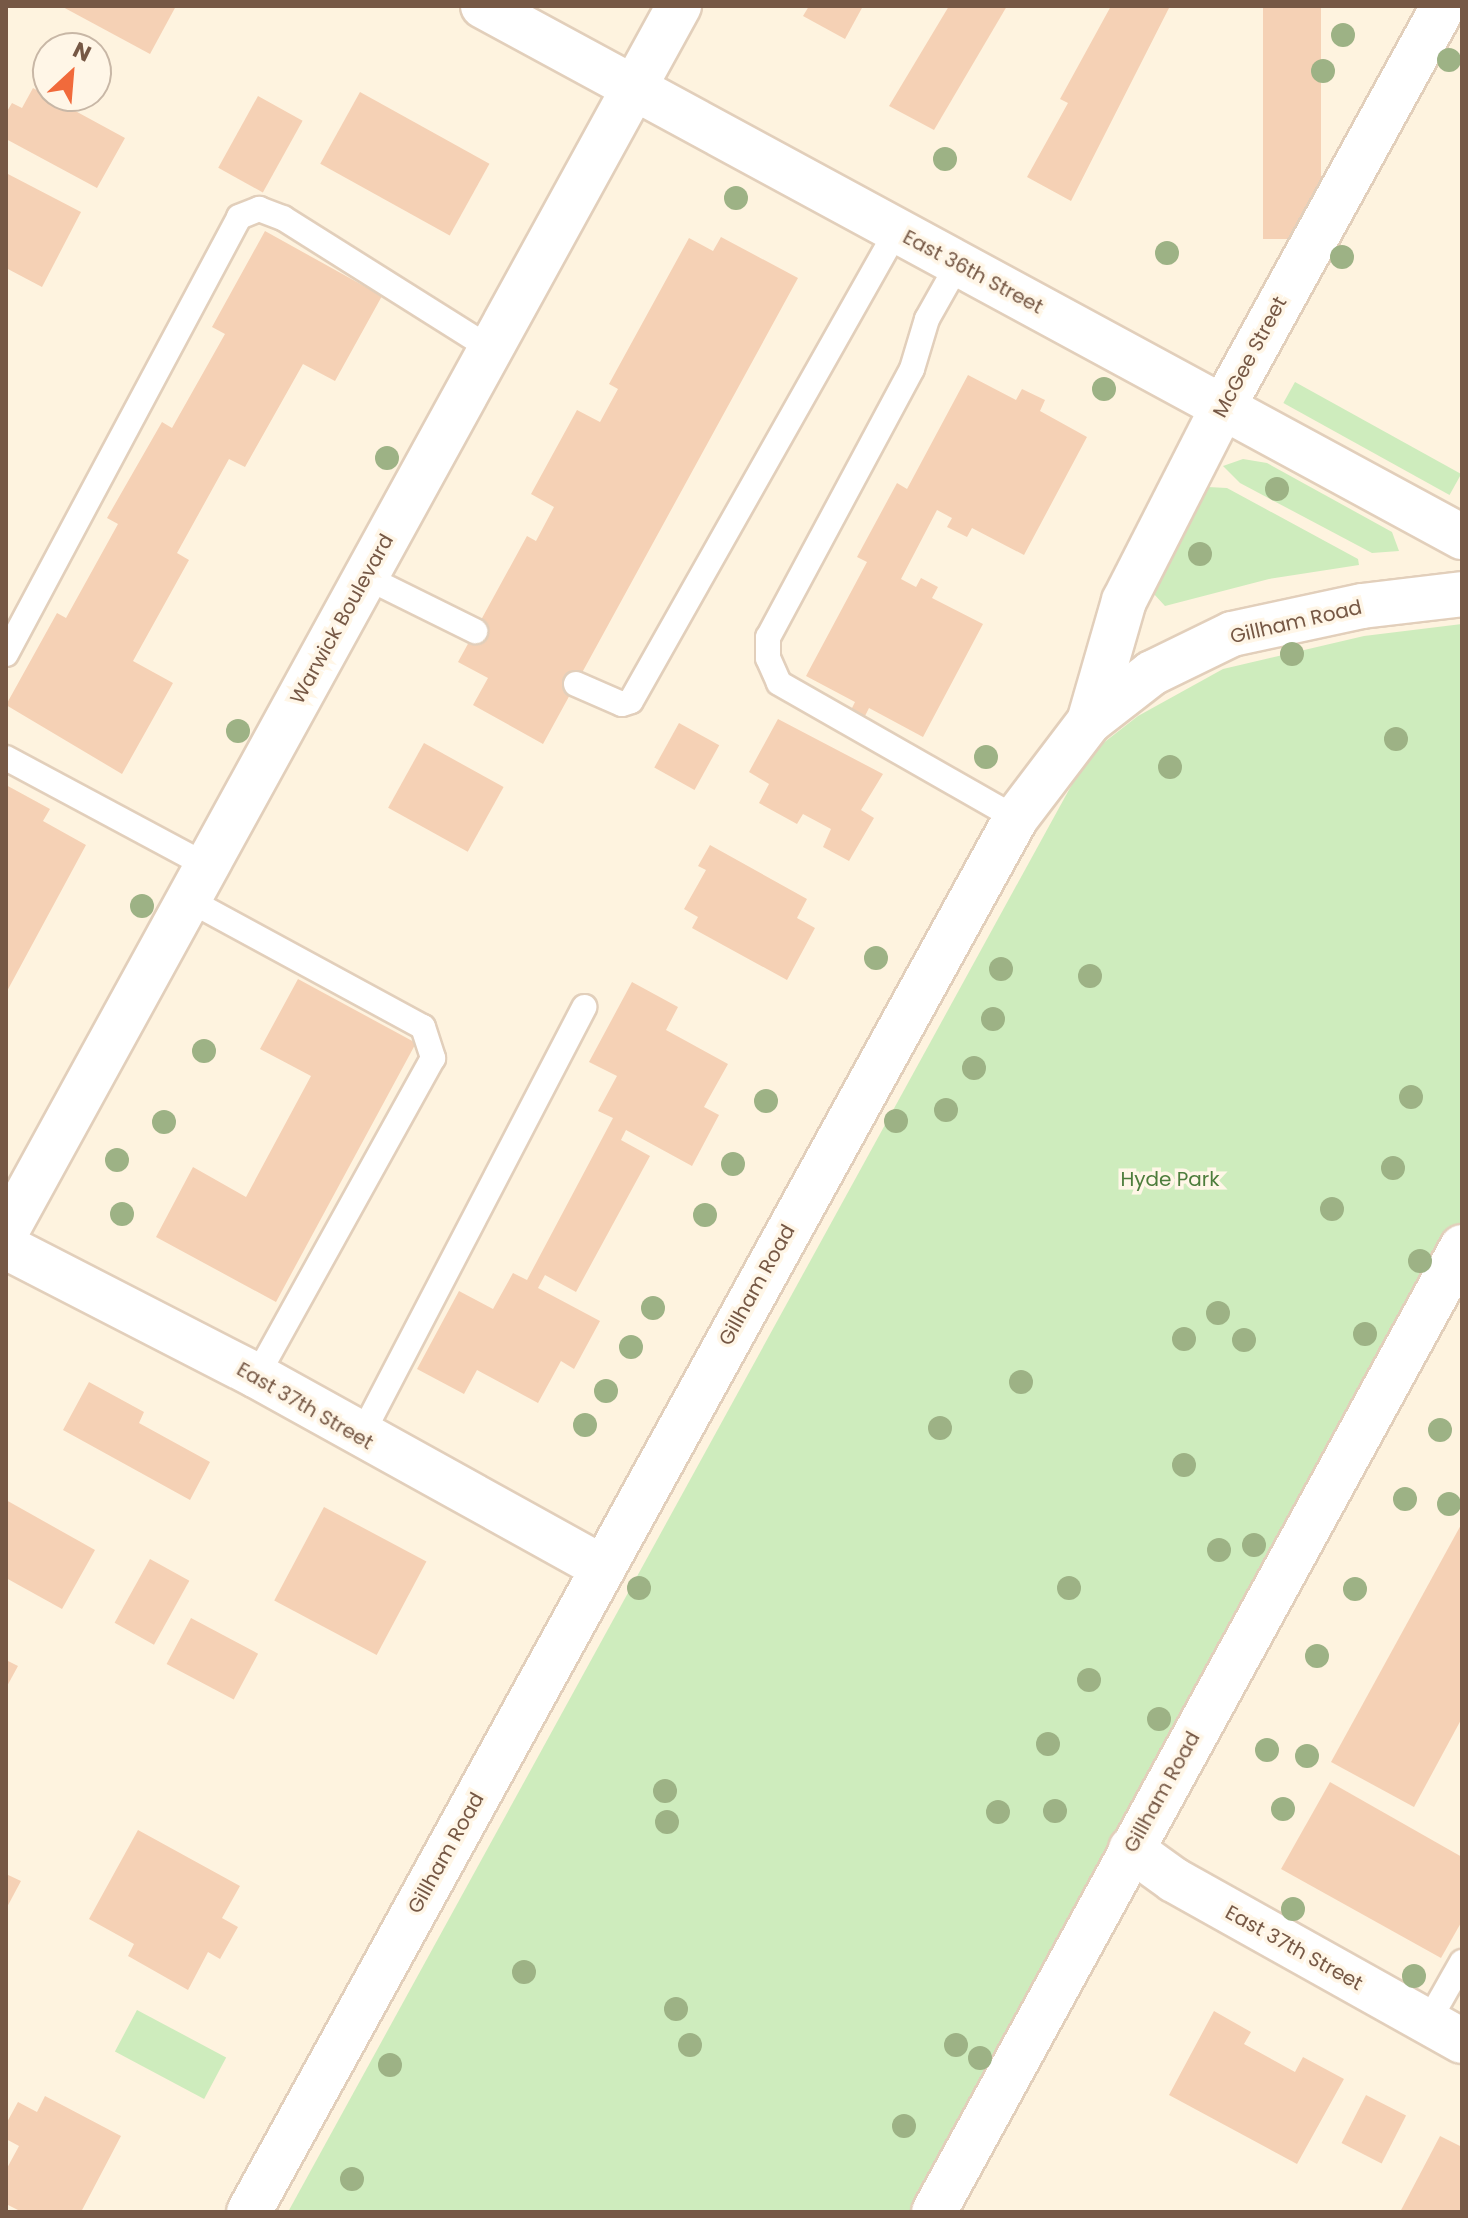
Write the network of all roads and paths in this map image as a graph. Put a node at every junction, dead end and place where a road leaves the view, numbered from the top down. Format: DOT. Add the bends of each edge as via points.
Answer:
graph roads {
  1 [pos="483,6"];
  2 [pos="679,6"];
  3 [pos="1443,6"];
  4 [pos="634,88"];
  5 [pos="897,230"];
  6 [pos="958,264"];
  7 [pos="491,349"];
  8 [pos="1223,407"];
  9 [pos="1462,537"];
  10 [pos="366,577"];
  11 [pos="1462,594"];
  12 [pos="475,631"];
  13 [pos="6,654"];
  14 [pos="576,684"];
  15 [pos="1089,722"];
  16 [pos="6,758"];
  17 [pos="1016,818"];
  18 [pos="198,883"];
  19 [pos="584,1007"];
  20 [pos="6,1232"];
  21 [pos="6,1247"];
  22 [pos="1462,1247"];
  23 [pos="257,1376"];
  24 [pos="360,1438"];
  25 [pos="603,1568"];
  26 [pos="1131,1849"];
  27 [pos="1462,1962"];
  28 [pos="1445,2032"];
  29 [pos="249,2212"];
  30 [pos="934,2212"];
  1 -- 4 [label="street, East 36th Street"];
  2 -- 4 [label="street, Warwick Boulevard"];
  3 -- 8 [label="street, McGee Street"];
  4 -- 5 [label="street, East 36th Street"];
  4 -- 7 [label="street, Warwick Boulevard"];
  5 -- 6 [label="street, East 36th Street"];
  5 -- 14 [label="lane" via="631,701 622,704"];
  6 -- 8 [label="street, East 36th Street"];
  6 -- 17 [label="lane" via="927,319 912,369 768,637 768,658 779,683"];
  7 -- 10 [label="street, Warwick Boulevard"];
  7 -- 13 [label="lane" via="283,218 259,209 239,217"];
  8 -- 9 [label="street, East 36th Street"];
  8 -- 15 [label="street, McGee Street" via="1124,601"];
  10 -- 12 [label="lane"];
  10 -- 18 [label="street, Warwick Boulevard"];
  11 -- 15 [label="street, Gillham Road" via="1362,606 1232,634 1152,673"];
  15 -- 17 [label="street, Gillham Road"];
  16 -- 18 [label="lane"];
  17 -- 25 [label="street, Gillham Road"];
  18 -- 20 [label="street, Warwick Boulevard"];
  18 -- 23 [label="lane" via="423,1027 433,1058"];
  19 -- 24 [label="lane"];
  21 -- 23 [label="street, East 37th Street"];
  22 -- 26 [label="street, Gillham Road"];
  23 -- 24 [label="street, East 37th Street"];
  24 -- 25 [label="street, East 37th Street"];
  25 -- 29 [label="street, Gillham Road"];
  26 -- 28 [label="street, East 37th Street" via="1174,1880"];
  26 -- 30 [label="street, Gillham Road"];
  27 -- 28 [label="lane"];
}
